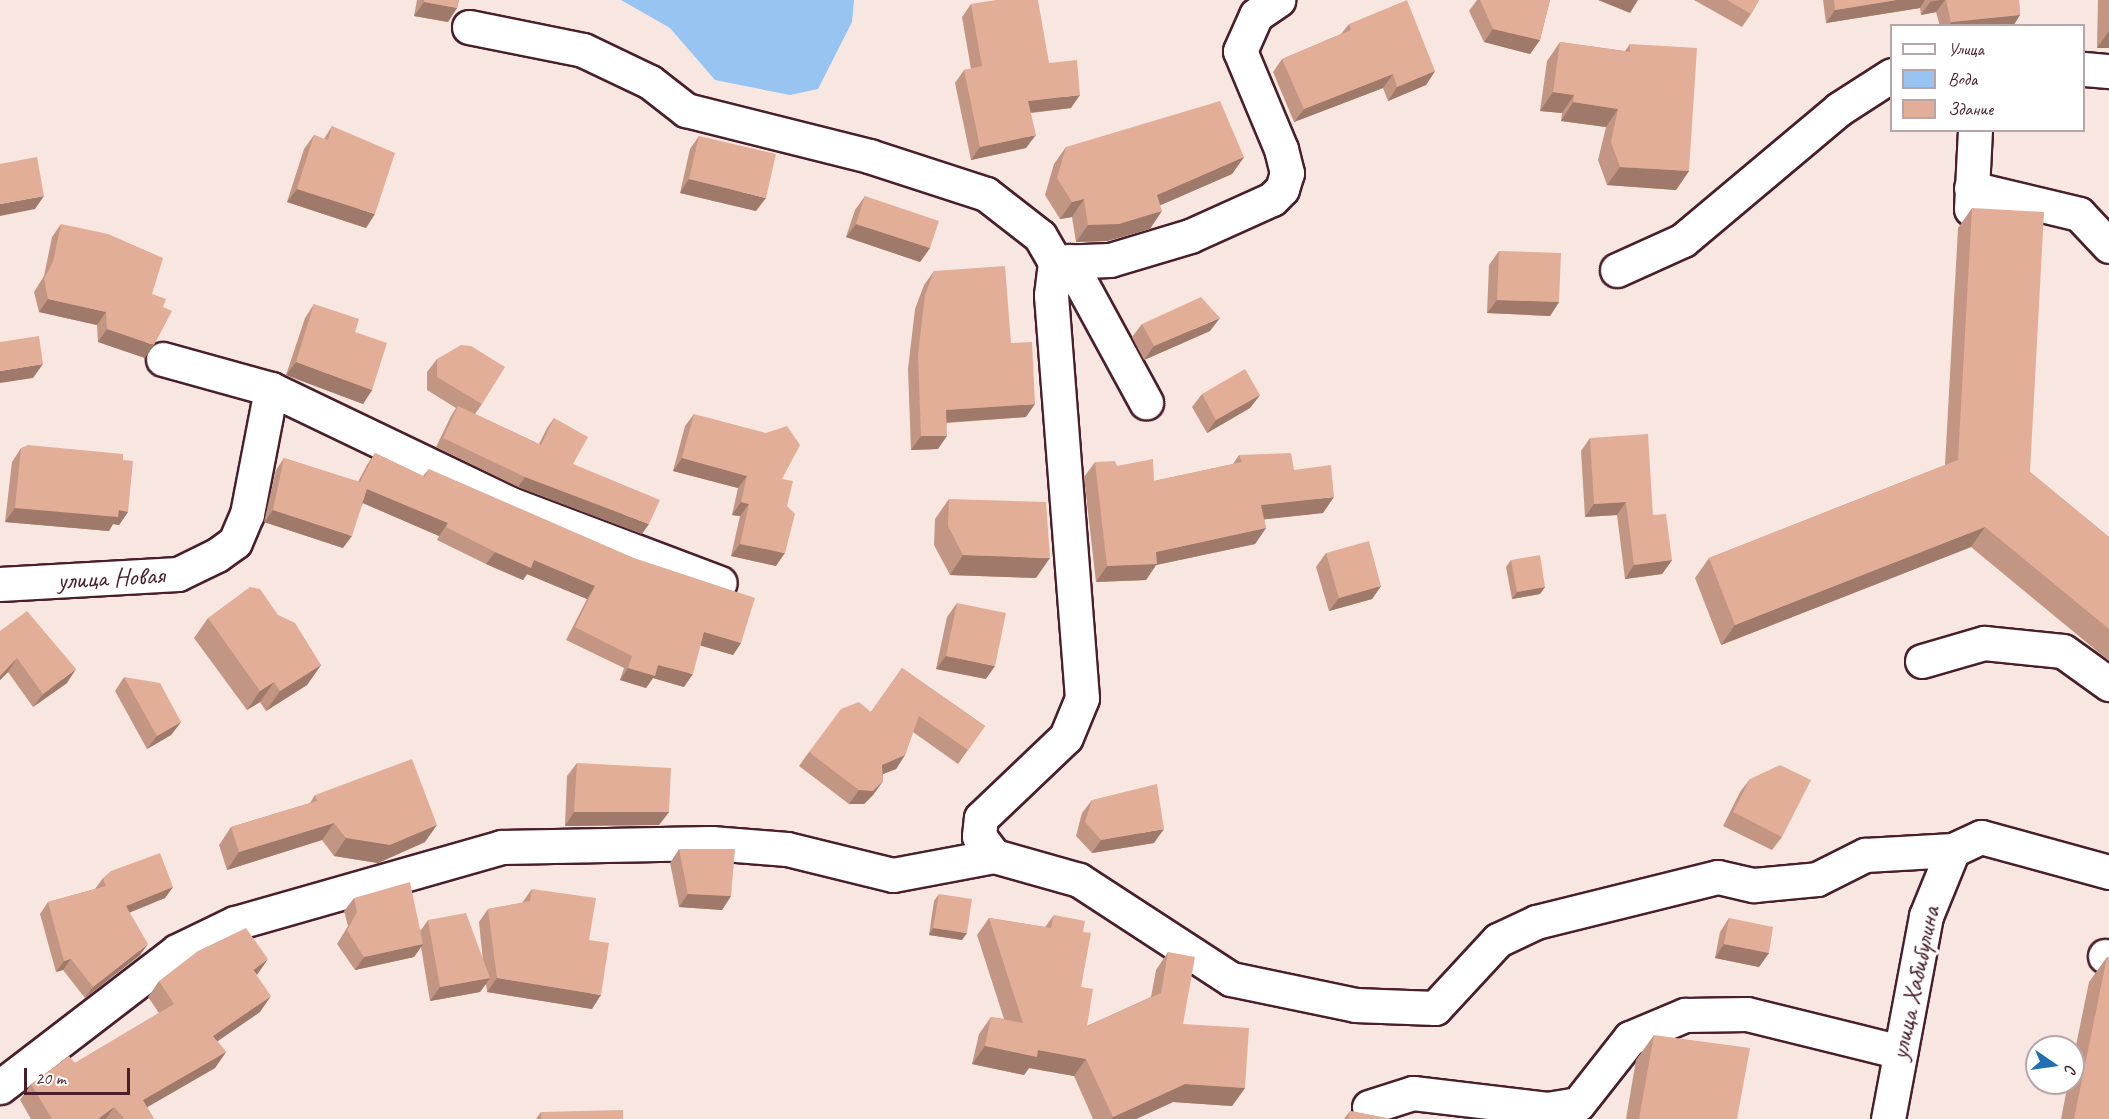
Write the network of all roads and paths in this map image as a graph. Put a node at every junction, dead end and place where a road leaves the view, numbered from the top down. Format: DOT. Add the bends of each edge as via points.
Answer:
graph roads {
  1 [pos="1278,0"];
  2 [pos="469,27"];
  3 [pos="2085,69"];
  4 [pos="2109,70"];
  5 [pos="1890,76"];
  6 [pos="1975,132"];
  7 [pos="2109,246"];
  8 [pos="1062,261"];
  9 [pos="1617,270"];
  10 [pos="163,359"];
  11 [pos="271,389"];
  12 [pos="1146,402"];
  13 [pos="720,583"];
  14 [pos="0,584"];
  15 [pos="1922,661"];
  16 [pos="2109,684"];
  17 [pos="981,818"];
  18 [pos="1953,850"];
  19 [pos="994,856"];
  20 [pos="922,870"];
  21 [pos="2109,872"];
  22 [pos="1900,1052"];
  23 [pos="0,1087"];
  24 [pos="1369,1107"];
  25 [pos="1888,1119"];
  1 -- 8 [label="street" via="1256,15 1240,51 1281,149 1287,174 1282,189 1272,199 1190,236 1110,260"];
  2 -- 8 [label="street" via="583,50 650,82 686,110 868,156 986,194 1040,236"];
  3 -- 4 [label="street"];
  5 -- 9 [label="street" via="1839,109 1683,240"];
  6 -- 7 [label="street" via="1971,198 2079,214"];
  8 -- 12 [label="street"];
  8 -- 17 [label="street" via="1050,286 1082,698 1066,737"];
  10 -- 11 [label="street"];
  11 -- 13 [label="street" via="511,504"];
  11 -- 14 [label="street, улица Новая" via="247,514 236,542 178,574"];
  15 -- 16 [label="street" via="1984,643 2063,651"];
  17 -- 19 [label="street" via="979,836"];
  17 -- 20 [label="street"];
  18 -- 19 [label="street" via="1865,855 1817,879 1754,885 1718,877 1536,922 1498,940 1435,1008 1355,1005 1232,979 1079,880"];
  18 -- 21 [label="street" via="1981,837"];
  18 -- 22 [label="street, улица Хабибулина" via="1926,916"];
  19 -- 20 [label="street"];
  20 -- 23 [label="street" via="893,876 787,849 711,843 501,847 247,920 177,951"];
  22 -- 24 [label="street" via="1747,1014 1685,1015 1630,1038 1578,1104 1547,1109 1413,1093"];
  22 -- 25 [label="street, улица Хабибулина"];
}
